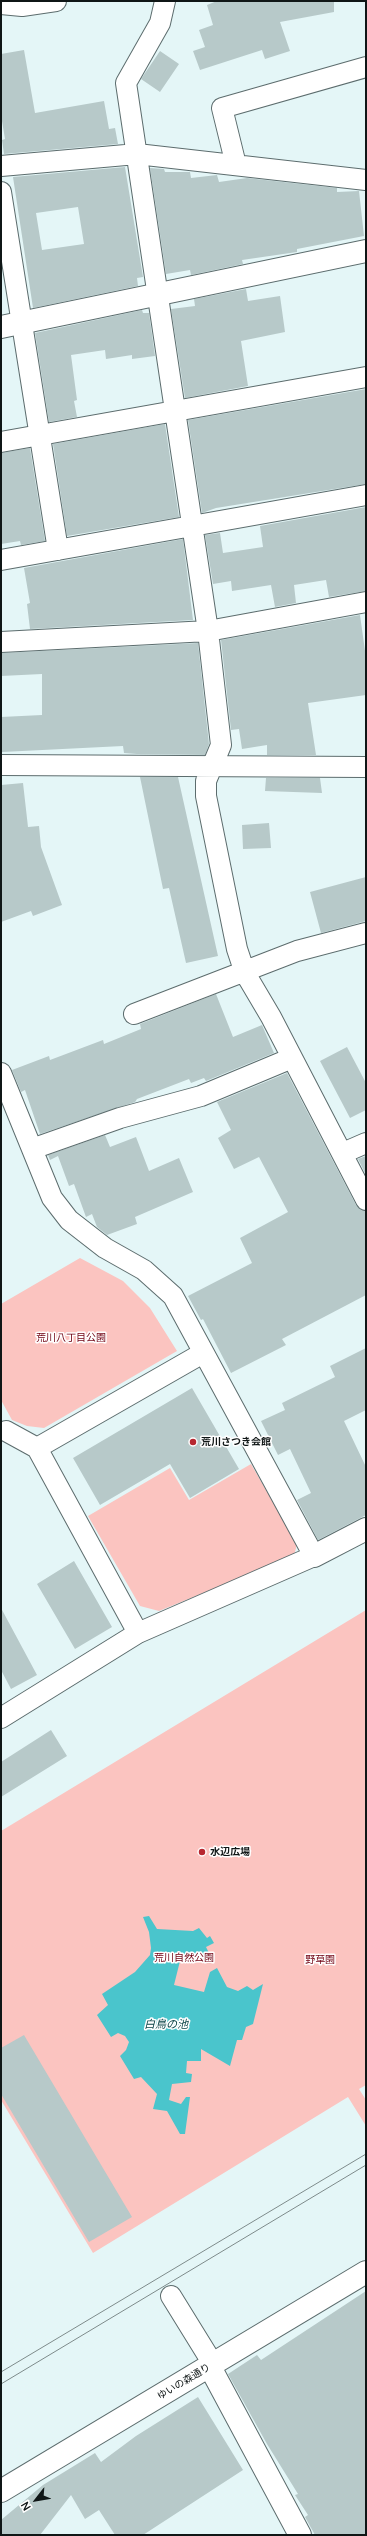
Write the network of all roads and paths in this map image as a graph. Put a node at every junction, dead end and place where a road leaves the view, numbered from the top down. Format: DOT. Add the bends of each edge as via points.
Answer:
graph roads {
  1 [pos="56,1"];
  2 [pos="165,1"];
  3 [pos="1,4"];
  4 [pos="366,67"];
  5 [pos="137,154"];
  6 [pos="1,166"];
  7 [pos="236,166"];
  8 [pos="366,180"];
  9 [pos="1,192"];
  10 [pos="366,251"];
  11 [pos="157,296"];
  12 [pos="22,323"];
  13 [pos="1,327"];
  14 [pos="366,378"];
  15 [pos="174,412"];
  16 [pos="40,436"];
  17 [pos="1,442"];
  18 [pos="366,495"];
  19 [pos="192,526"];
  20 [pos="58,550"];
  21 [pos="1,560"];
  22 [pos="366,602"];
  23 [pos="208,631"];
  24 [pos="1,642"];
  25 [pos="1,765"];
  26 [pos="214,765"];
  27 [pos="366,767"];
  28 [pos="366,933"];
  29 [pos="245,973"];
  30 [pos="134,1014"];
  31 [pos="292,1058"];
  32 [pos="1,1073"];
  33 [pos="366,1143"];
  34 [pos="32,1149"];
  35 [pos="343,1153"];
  36 [pos="366,1200"];
  37 [pos="203,1353"];
  38 [pos="6,1431"];
  39 [pos="37,1448"];
  40 [pos="366,1529"];
  41 [pos="314,1556"];
  42 [pos="138,1633"];
  43 [pos="1,1718"];
  44 [pos="366,2272"];
  45 [pos="171,2296"];
  46 [pos="212,2366"];
  47 [pos="1,2491"];
  48 [pos="300,2535"];
  1 -- 3 [label="street" via="22,6"];
  2 -- 5 [label="street" via="160,23 126,82"];
  4 -- 7 [label="street" via="222,108"];
  5 -- 6 [label="street"];
  5 -- 7 [label="street"];
  5 -- 11 [label="street"];
  7 -- 8 [label="street"];
  9 -- 12 [label="street"];
  10 -- 11 [label="street"];
  11 -- 12 [label="street"];
  11 -- 15 [label="street"];
  12 -- 13 [label="street"];
  12 -- 16 [label="street"];
  14 -- 15 [label="street"];
  15 -- 16 [label="street"];
  15 -- 19 [label="street"];
  16 -- 17 [label="street"];
  16 -- 20 [label="street"];
  18 -- 19 [label="street"];
  19 -- 20 [label="street"];
  19 -- 23 [label="street"];
  20 -- 21 [label="street"];
  22 -- 23 [label="street"];
  23 -- 24 [label="street"];
  23 -- 26 [label="street" via="221,745"];
  25 -- 26 [label="street"];
  26 -- 27 [label="street"];
  26 -- 29 [label="street" via="206,781 206,796 236,949"];
  28 -- 29 [label="street" via="297,951"];
  29 -- 30 [label="street"];
  29 -- 31 [label="street"];
  31 -- 34 [label="street" via="201,1096 120,1118"];
  31 -- 35 [label="street"];
  32 -- 34 [label="street"];
  33 -- 35 [label="street"];
  34 -- 37 [label="street" via="52,1198 69,1220 105,1248 144,1270 173,1296"];
  35 -- 36 [label="street"];
  37 -- 39 [label="street"];
  37 -- 41 [label="street"];
  38 -- 39 [label="street"];
  39 -- 42 [label="street"];
  40 -- 41 [label="street"];
  41 -- 42 [label="street"];
  42 -- 43 [label="street"];
  44 -- 46 [label="street, ゆいの森通り"];
  45 -- 46 [label="street"];
  46 -- 47 [label="street, ゆいの森通り"];
  46 -- 48 [label="street"];
}
